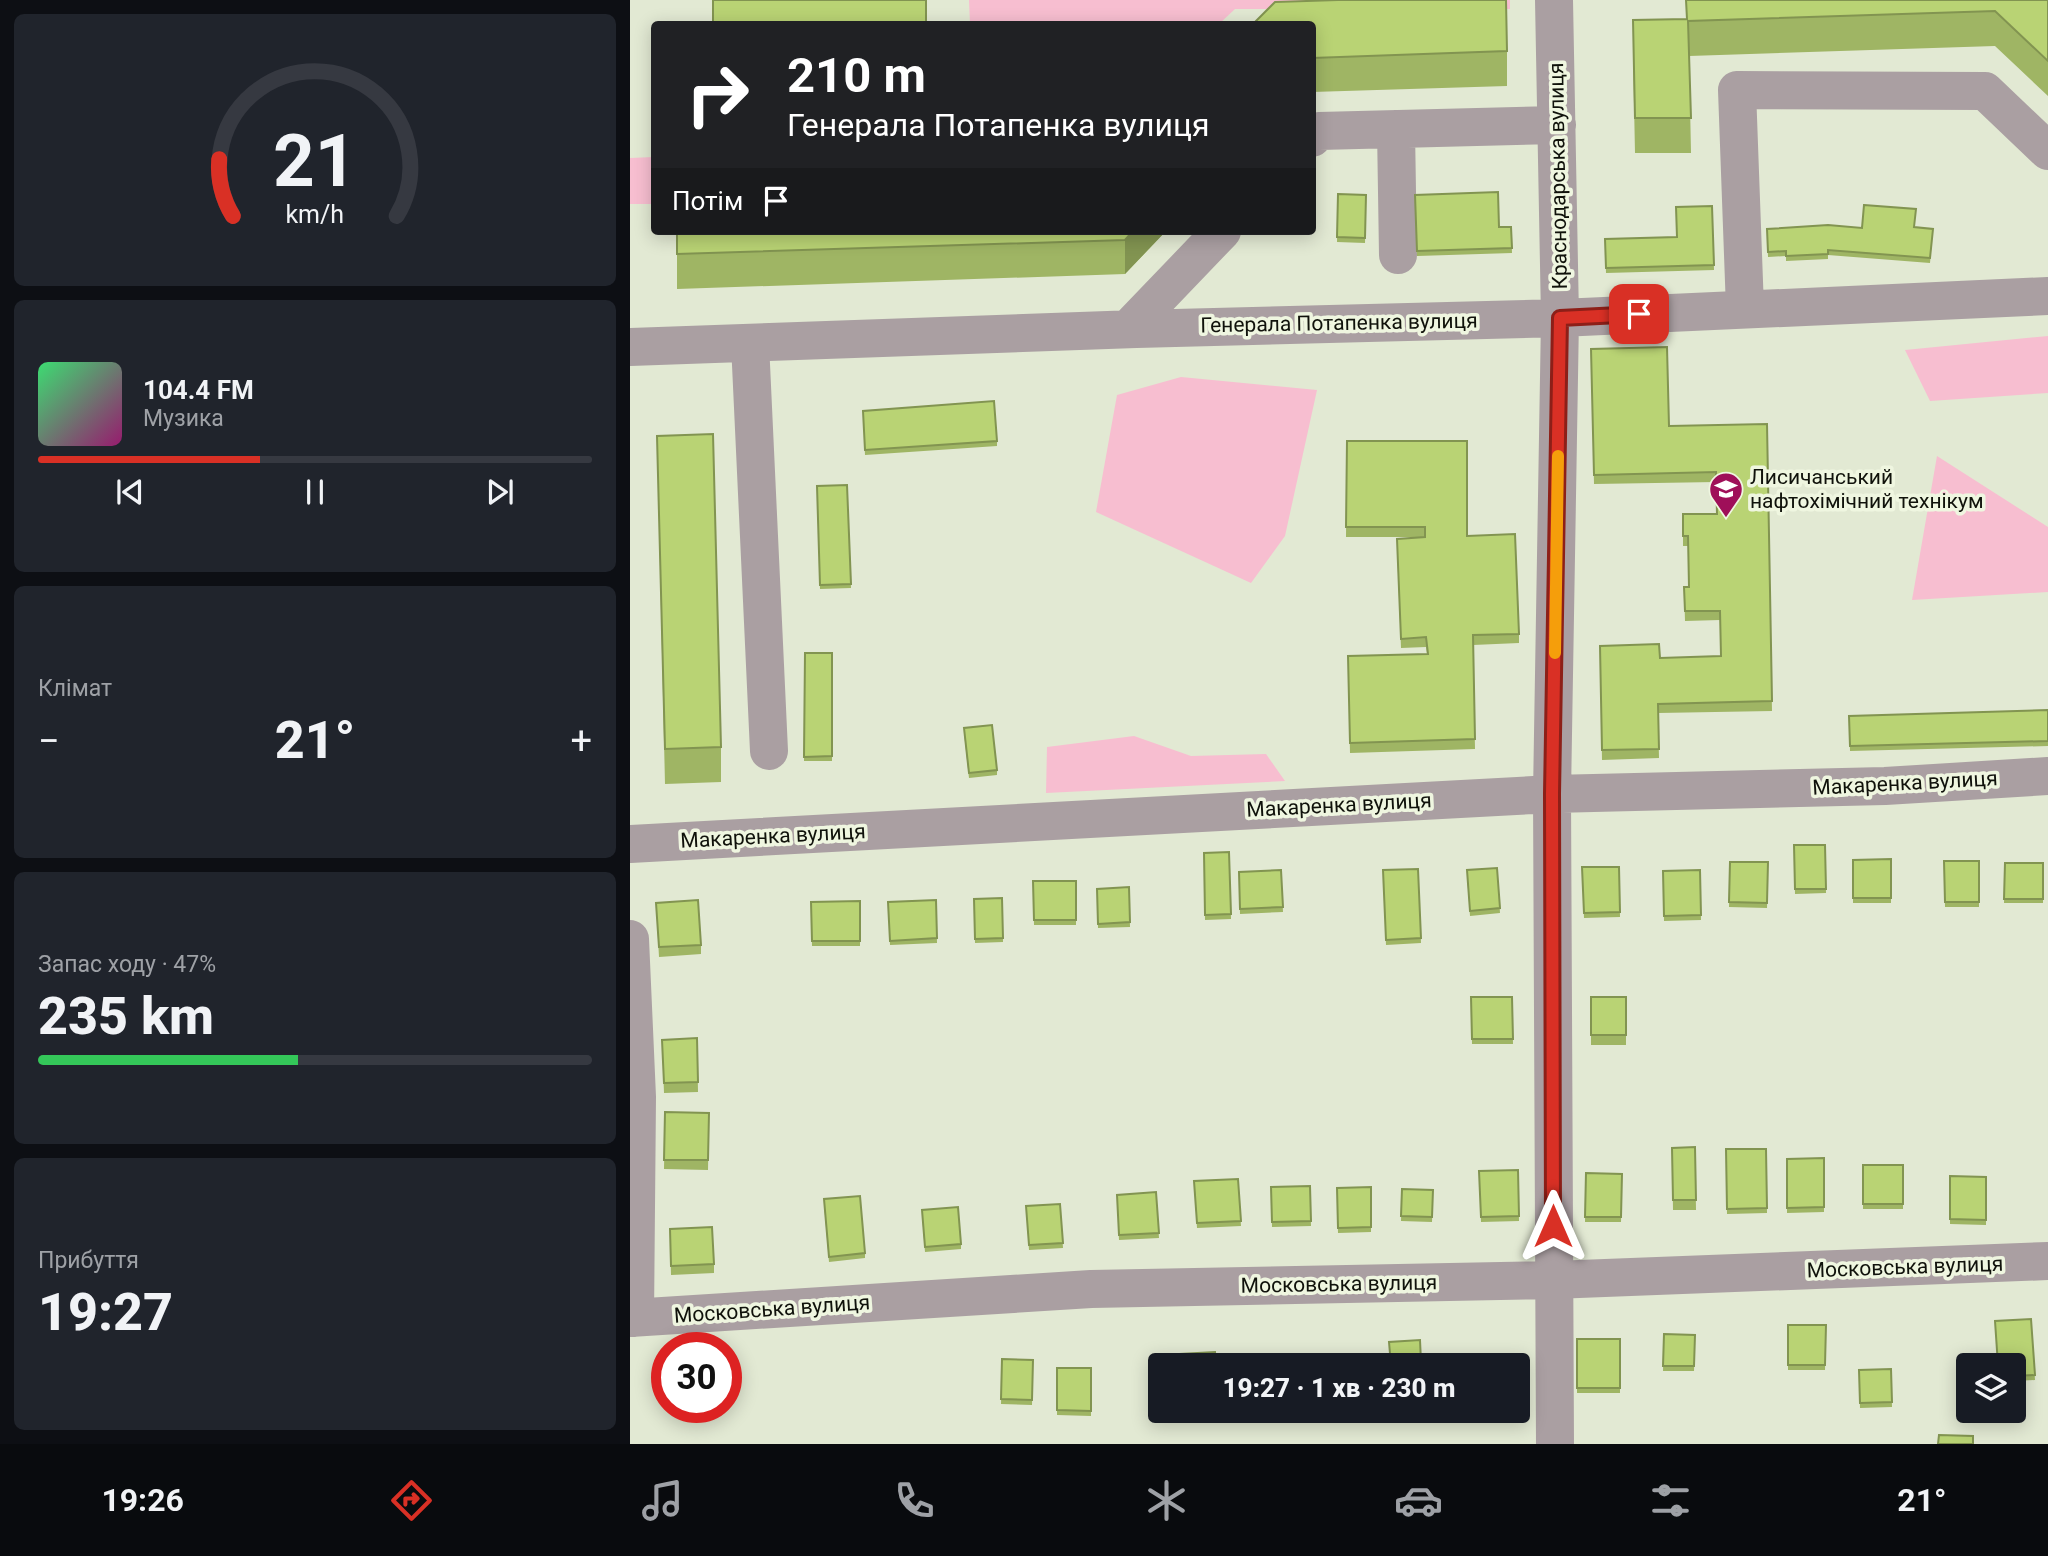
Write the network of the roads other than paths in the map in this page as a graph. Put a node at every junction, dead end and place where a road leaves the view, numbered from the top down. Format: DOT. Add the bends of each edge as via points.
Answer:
graph roads {
  1 [pos="1554,0"];
  2 [pos="1556,125"];
  3 [pos="1396,129"];
  4 [pos="1316,134"];
  5 [pos="2048,151"];
  6 [pos="1218,235"];
  7 [pos="1398,255"];
  8 [pos="2048,296"];
  9 [pos="1745,310"];
  10 [pos="1560,318"];
  11 [pos="1128,329"];
  12 [pos="750,343"];
  13 [pos="630,347"];
  14 [pos="769,751"];
  15 [pos="2048,776"];
  16 [pos="1552,794"];
  17 [pos="630,844"];
  18 [pos="630,939"];
  19 [pos="2048,1261"];
  20 [pos="1553,1280"];
  21 [pos="633,1318"];
  22 [pos="1555,1444"];
  1 -- 2 [label="street, Краснодарська вулиця"];
  2 -- 3 [label="street"];
  2 -- 10 [label="street, Краснодарська вулиця"];
  3 -- 4 [label="street"];
  3 -- 7 [label="street"];
  5 -- 9 [label="street" via="1985,90 1737,90"];
  6 -- 11 [label="street"];
  8 -- 9 [label="street, Генерала Потапенка вулиця"];
  9 -- 10 [label="street, Генерала Потапенка вулиця"];
  10 -- 11 [label="street, Генерала Потапенка вулиця"];
  10 -- 16 [label="street, Краснодарська вулиця"];
  11 -- 12 [label="street, Генерала Потапенка вулиця"];
  12 -- 13 [label="street, Генерала Потапенка вулиця"];
  12 -- 14 [label="street"];
  15 -- 16 [label="street, Макаренка вулиця" via="1885,786"];
  16 -- 17 [label="street, Макаренка вулиця"];
  16 -- 20 [label="street, Краснодарська вулиця"];
  18 -- 21 [label="street" via="637,1097"];
  19 -- 20 [label="street, Московська вулиця"];
  20 -- 21 [label="street, Московська вулиця" via="1091,1289"];
  20 -- 22 [label="street, Краснодарська вулиця"];
}
